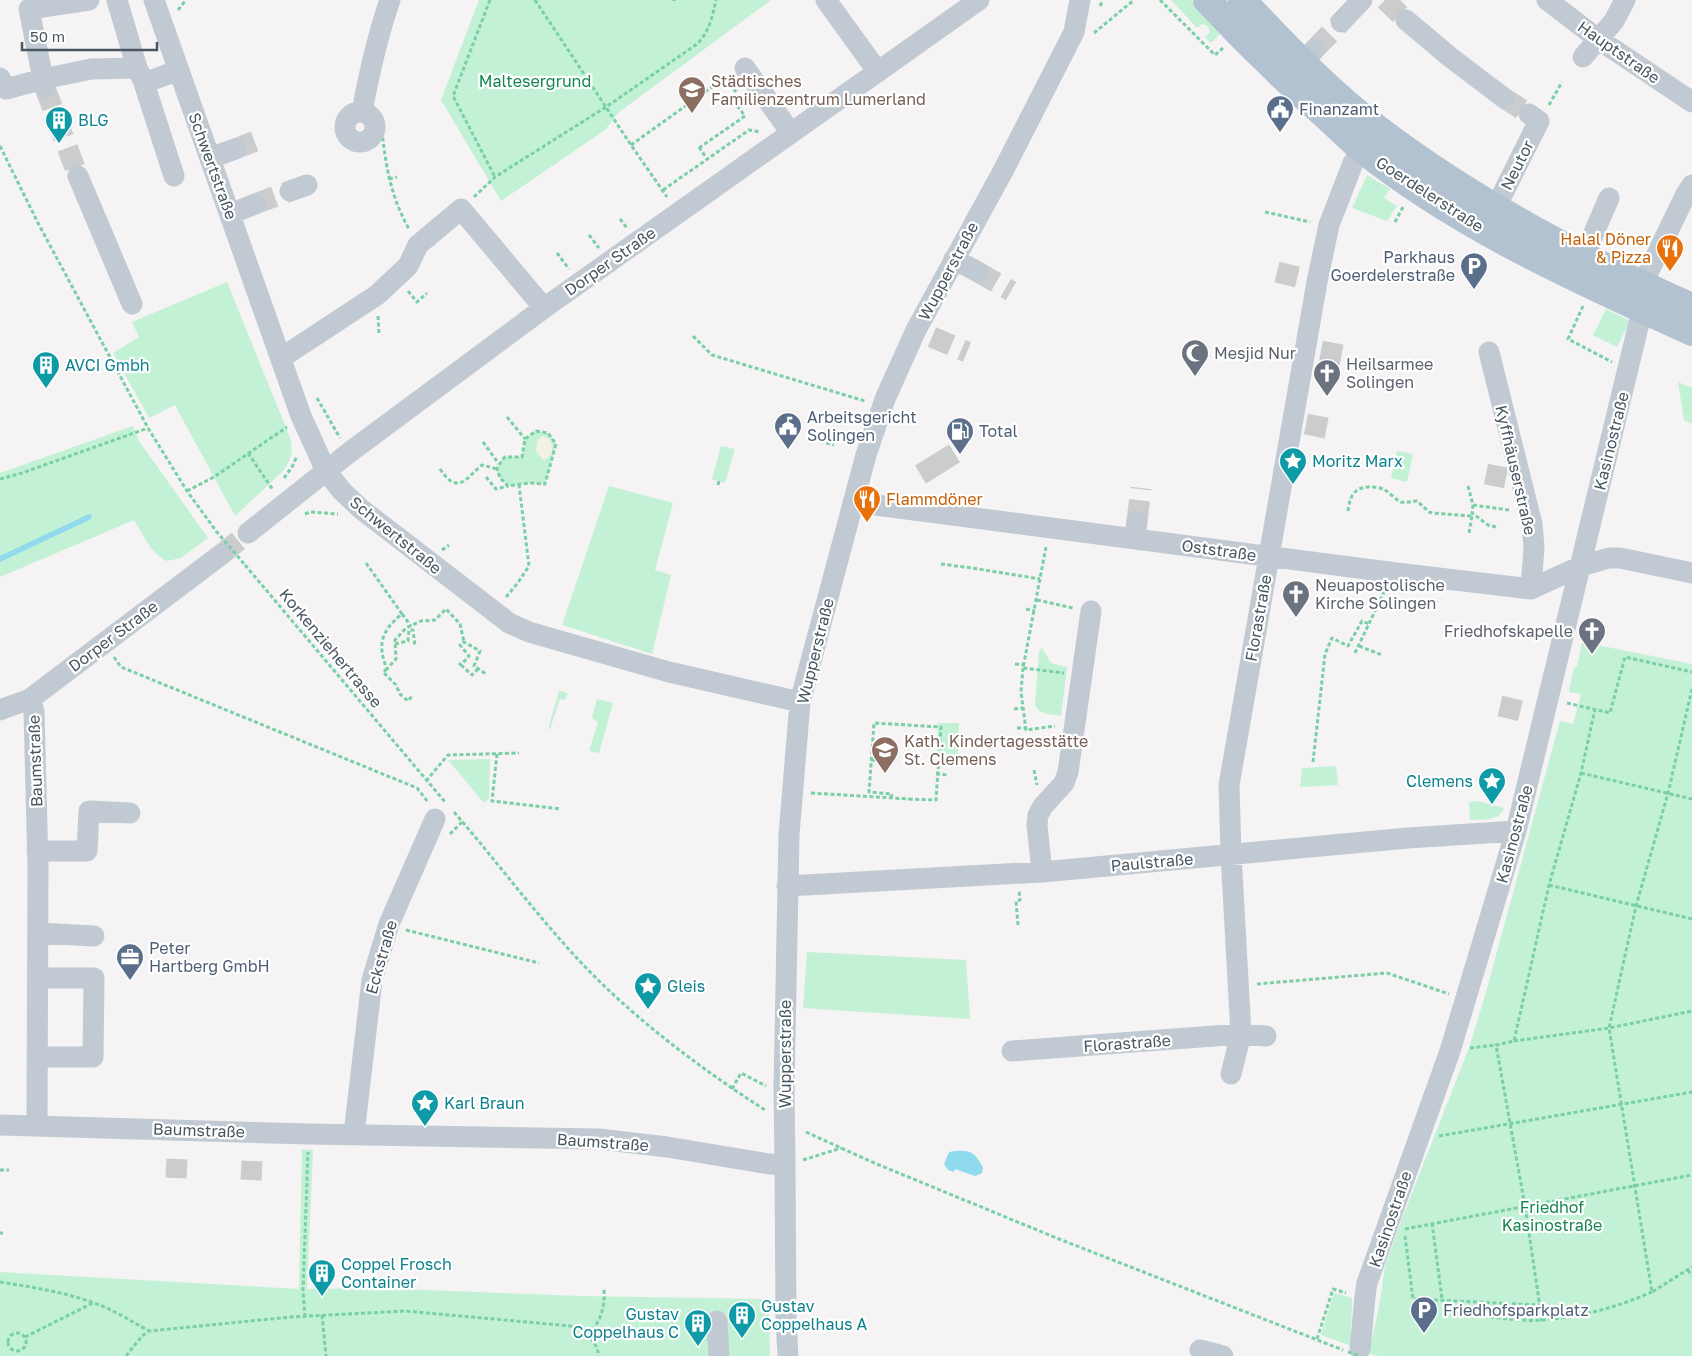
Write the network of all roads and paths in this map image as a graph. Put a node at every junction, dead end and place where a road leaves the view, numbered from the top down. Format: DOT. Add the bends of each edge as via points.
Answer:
graph roads {
  1 [pos="89,0"];
  2 [pos="117,0"];
  3 [pos="186,0"];
  4 [pos="390,0"];
  5 [pos="490,0"];
  6 [pos="536,0"];
  7 [pos="716,0"];
  8 [pos="826,0"];
  9 [pos="979,0"];
  10 [pos="1080,0"];
  11 [pos="1134,0"];
  12 [pos="1160,0"];
  13 [pos="1207,0"];
  14 [pos="1242,0"];
  15 [pos="1362,0"];
  16 [pos="1547,0"];
  17 [pos="1625,0"];
  18 [pos="156,1"];
  19 [pos="181,2"];
  20 [pos="176,16"];
  21 [pos="1406,20"];
  22 [pos="1341,22"];
  23 [pos="1088,37"];
  24 [pos="1598,39"];
  25 [pos="1225,46"];
  26 [pos="1583,57"];
  27 [pos="745,68"];
  28 [pos="179,70"];
  29 [pos="878,72"];
  30 [pos="140,76"];
  31 [pos="0,78"];
  32 [pos="1562,82"];
  33 [pos="44,84"];
  34 [pos="738,89"];
  35 [pos="744,98"];
  36 [pos="1504,98"];
  37 [pos="1692,102"];
  38 [pos="606,107"];
  39 [pos="362,112"];
  40 [pos="1539,114"];
  41 [pos="388,122"];
  42 [pos="381,123"];
  43 [pos="791,134"];
  44 [pos="1370,139"];
  45 [pos="631,145"];
  46 [pos="0,146"];
  47 [pos="235,149"];
  48 [pos="383,151"];
  49 [pos="210,158"];
  50 [pos="707,159"];
  51 [pos="78,176"];
  52 [pos="174,176"];
  53 [pos="397,176"];
  54 [pos="495,177"];
  55 [pos="389,179"];
  56 [pos="1692,185"];
  57 [pos="1609,198"];
  58 [pos="672,203"];
  59 [pos="255,204"];
  60 [pos="1403,207"];
  61 [pos="461,209"];
  62 [pos="1495,209"];
  63 [pos="1265,212"];
  64 [pos="230,214"];
  65 [pos="1311,222"];
  66 [pos="1395,222"];
  67 [pos="589,236"];
  68 [pos="418,245"];
  69 [pos="557,252"];
  70 [pos="602,253"];
  71 [pos="1584,256"];
  72 [pos="954,259"];
  73 [pos="978,272"];
  74 [pos="572,274"];
  75 [pos="1588,298"];
  76 [pos="1643,298"];
  77 [pos="132,304"];
  78 [pos="1692,307"];
  79 [pos="544,308"];
  80 [pos="1692,332"];
  81 [pos="694,336"];
  82 [pos="1489,352"];
  83 [pos="281,358"];
  84 [pos="1629,368"];
  85 [pos="316,397"];
  86 [pos="871,403"];
  87 [pos="507,416"];
  88 [pos="148,428"];
  89 [pos="292,431"];
  90 [pos="525,438"];
  91 [pos="341,439"];
  92 [pos="858,440"];
  93 [pos="483,442"];
  94 [pos="834,445"];
  95 [pos="297,450"];
  96 [pos="248,453"];
  97 [pos="499,464"];
  98 [pos="440,469"];
  99 [pos="497,469"];
  100 [pos="326,471"];
  101 [pos="486,477"];
  102 [pos="0,479"];
  103 [pos="283,479"];
  104 [pos="278,485"];
  105 [pos="519,485"];
  106 [pos="508,486"];
  107 [pos="1468,486"];
  108 [pos="186,492"];
  109 [pos="853,502"];
  110 [pos="1474,505"];
  111 [pos="1348,511"];
  112 [pos="1529,512"];
  113 [pos="1472,514"];
  114 [pos="1496,527"];
  115 [pos="248,533"];
  116 [pos="1469,533"];
  117 [pos="1046,547"];
  118 [pos="222,554"];
  119 [pos="1268,557"];
  120 [pos="366,563"];
  121 [pos="941,564"];
  122 [pos="1581,566"];
  123 [pos="1692,573"];
  124 [pos="1040,579"];
  125 [pos="1393,580"];
  126 [pos="1531,589"];
  127 [pos="1037,600"];
  128 [pos="501,603"];
  129 [pos="1026,609"];
  130 [pos="1034,611"];
  131 [pos="1091,612"];
  132 [pos="402,614"];
  133 [pos="1369,624"];
  134 [pos="410,626"];
  135 [pos="464,642"];
  136 [pos="395,644"];
  137 [pos="415,646"];
  138 [pos="1359,646"];
  139 [pos="111,652"];
  140 [pos="1355,653"];
  141 [pos="1382,655"];
  142 [pos="1015,664"];
  143 [pos="1024,666"];
  144 [pos="387,669"];
  145 [pos="478,669"];
  146 [pos="1692,672"];
  147 [pos="1069,673"];
  148 [pos="486,674"];
  149 [pos="1692,689"];
  150 [pos="412,696"];
  151 [pos="30,699"];
  152 [pos="800,702"];
  153 [pos="1014,708"];
  154 [pos="1023,708"];
  155 [pos="1541,709"];
  156 [pos="1595,709"];
  157 [pos="0,710"];
  158 [pos="1063,725"];
  159 [pos="1017,728"];
  160 [pos="1025,728"];
  161 [pos="519,753"];
  162 [pos="497,754"];
  163 [pos="871,760"];
  164 [pos="896,761"];
  165 [pos="1313,762"];
  166 [pos="1581,773"];
  167 [pos="937,774"];
  168 [pos="948,775"];
  169 [pos="806,793"];
  170 [pos="1668,793"];
  171 [pos="891,798"];
  172 [pos="1692,799"];
  173 [pos="561,809"];
  174 [pos="130,813"];
  175 [pos="437,815"];
  176 [pos="453,831"];
  177 [pos="1516,831"];
  178 [pos="449,834"];
  179 [pos="1231,854"];
  180 [pos="38,856"];
  181 [pos="87,860"];
  182 [pos="1042,872"];
  183 [pos="1018,882"];
  184 [pos="1550,885"];
  185 [pos="787,886"];
  186 [pos="1636,906"];
  187 [pos="1692,919"];
  188 [pos="1018,925"];
  189 [pos="404,929"];
  190 [pos="38,933"];
  191 [pos="94,936"];
  192 [pos="539,963"];
  193 [pos="38,978"];
  194 [pos="1256,984"];
  195 [pos="1457,996"];
  196 [pos="1692,1011"];
  197 [pos="1609,1028"];
  198 [pos="1241,1034"];
  199 [pos="1266,1036"];
  200 [pos="1514,1041"];
  201 [pos="1496,1045"];
  202 [pos="1465,1048"];
  203 [pos="1012,1051"];
  204 [pos="38,1057"];
  205 [pos="1231,1074"];
  206 [pos="777,1088"];
  207 [pos="732,1089"];
  208 [pos="1692,1092"];
  209 [pos="1622,1105"];
  210 [pos="766,1110"];
  211 [pos="1511,1124"];
  212 [pos="0,1125"];
  213 [pos="37,1125"];
  214 [pos="806,1132"];
  215 [pos="309,1134"];
  216 [pos="354,1134"];
  217 [pos="1434,1136"];
  218 [pos="841,1148"];
  219 [pos="794,1162"];
  220 [pos="0,1170"];
  221 [pos="9,1170"];
  222 [pos="1692,1175"];
  223 [pos="1635,1186"];
  224 [pos="1525,1206"];
  225 [pos="1432,1223"];
  226 [pos="1692,1267"];
  227 [pos="1688,1270"];
  228 [pos="1692,1276"];
  229 [pos="0,1282"];
  230 [pos="604,1289"];
  231 [pos="1652,1292"];
  232 [pos="1348,1293"];
  233 [pos="1442,1299"];
  234 [pos="94,1303"];
  235 [pos="1540,1305"];
  236 [pos="322,1315"];
  237 [pos="305,1316"];
  238 [pos="1477,1316"];
  239 [pos="717,1321"];
  240 [pos="1542,1321"];
  241 [pos="149,1331"];
  242 [pos="588,1335"];
  243 [pos="25,1337"];
  244 [pos="1317,1340"];
  245 [pos="1200,1350"];
  246 [pos="1356,1353"];
  247 [pos="126,1356"];
  248 [pos="326,1356"];
  249 [pos="599,1356"];
  250 [pos="719,1356"];
  251 [pos="788,1356"];
  252 [pos="1223,1356"];
  1 -- 33 [label="street" via="29,9"];
  2 -- 30 [label="street"];
  3 -- 19 [label="path"];
  4 -- 39 [label="street" via="376,41"];
  5 -- 54 [label="path" via="453,96"];
  6 -- 38 [label="path"];
  7 -- 38 [label="path" via="709,28 697,44"];
  8 -- 29 [label="street"];
  9 -- 29 [label="street, Dorper Straße"];
  10 -- 72 [label="street, Wupperstraße" via="1074,32"];
  11 -- 23 [label="path"];
  12 -- 25 [label="path" via="1215,56"];
  13 -- 44 [label="main road, Goerdelerstraße" via="1285,80"];
  14 -- 44 [label="main road, Goerdelerstraße" via="1308,56"];
  15 -- 22 [label="street"];
  16 -- 24 [label="street, Hauptstraße"];
  17 -- 24 [label="street" via="1614,21"];
  18 -- 28 [label="street, Schwertstraße"];
  19 -- 20 [label="path"];
  21 -- 36 [label="street"];
  24 -- 26 [label="street"];
  24 -- 37 [label="street, Hauptstraße"];
  27 -- 43 [label="street"];
  28 -- 30 [label="street"];
  28 -- 49 [label="street, Schwertstraße"];
  29 -- 43 [label="street, Dorper Straße"];
  30 -- 33 [label="street" via="91,69"];
  30 -- 52 [label="street"];
  31 -- 33 [label="street" via="6,89"];
  32 -- 40 [label="path"];
  34 -- 45 [label="path" via="735,91 730,84 726,87 723,79"];
  35 -- 50 [label="path" via="736,102 745,116 699,147"];
  38 -- 45 [label="path"];
  38 -- 54 [label="path"];
  40 -- 62 [label="street, Neutor"];
  41 -- 42 [label="path"];
  43 -- 79 [label="street, Dorper Straße"];
  44 -- 62 [label="main road, Goerdelerstraße" via="1425,163"];
  44 -- 76 [label="main road, Goerdelerstraße" via="1411,184 1469,222 1521,250"];
  44 -- 119 [label="street, Florastraße" via="1353,163 1311,280 1313,350"];
  45 -- 58 [label="path"];
  46 -- 88 [label="path, Korkenziehertrasse"];
  47 -- 49 [label="street"];
  48 -- 55 [label="path"];
  49 -- 64 [label="street, Schwertstraße"];
  51 -- 77 [label="street"];
  53 -- 55 [label="path"];
  54 -- 61 [label="path"];
  55 -- 68 [label="path" via="399,213"];
  56 -- 76 [label="street, Kasinostraße"];
  57 -- 71 [label="street"];
  59 -- 64 [label="street"];
  60 -- 66 [label="path"];
  61 -- 68 [label="street"];
  61 -- 79 [label="street"];
  62 -- 71 [label="main road, Goerdelerstraße"];
  63 -- 65 [label="path"];
  64 -- 83 [label="street, Schwertstraße"];
  67 -- 70 [label="path"];
  68 -- 83 [label="street" via="408,266 377,295"];
  69 -- 74 [label="path"];
  71 -- 76 [label="main road, Goerdelerstraße"];
  72 -- 73 [label="street"];
  72 -- 109 [label="street, Wupperstraße" via="924,333 882,407"];
  75 -- 84 [label="path" via="1568,339 1616,365"];
  76 -- 78 [label="main road, Goerdelerstraße"];
  76 -- 80 [label="main road, Goerdelerstraße"];
  76 -- 84 [label="street, Kasinostraße"];
  79 -- 100 [label="street, Dorper Straße"];
  81 -- 86 [label="path" via="712,355"];
  82 -- 112 [label="street, Kyffhäuserstraße"];
  83 -- 100 [label="street, Schwertstraße" via="301,416"];
  84 -- 122 [label="street, Kasinostraße"];
  85 -- 91 [label="path"];
  87 -- 90 [label="path"];
  88 -- 102 [label="path"];
  88 -- 108 [label="path, Korkenziehertrasse"];
  89 -- 96 [label="path" via="290,425"];
  90 -- 97 [label="path" via="522,457 505,457"];
  90 -- 105 [label="path" via="536,431 548,433 556,444 556,450 545,484"];
  92 -- 94 [label="path" via="824,430 820,441"];
  93 -- 97 [label="path"];
  95 -- 103 [label="path" via="292,467"];
  96 -- 104 [label="path" via="274,491"];
  96 -- 108 [label="path"];
  97 -- 99 [label="path"];
  98 -- 99 [label="path" via="450,480 458,483 465,482 482,464"];
  99 -- 106 [label="path"];
  100 -- 115 [label="street, Dorper Straße"];
  100 -- 152 [label="street, Schwertstraße" via="361,509 509,623 669,672"];
  101 -- 106 [label="path" via="496,489"];
  105 -- 106 [label="path"];
  105 -- 128 [label="path" via="529,566"];
  107 -- 110 [label="path"];
  108 -- 162 [label="path, Korkenziehertrasse, bridge" via="426,781 448,755"];
  109 -- 119 [label="street, Oststraße" via="1130,529"];
  109 -- 152 [label="street, Wupperstraße"];
  110 -- 112 [label="path"];
  110 -- 113 [label="path"];
  111 -- 113 [label="path" via="1354,492 1378,487 1400,501 1417,501 1429,512"];
  112 -- 126 [label="street, Kyffhäuserstraße" via="1534,547"];
  113 -- 114 [label="path"];
  113 -- 116 [label="path"];
  117 -- 124 [label="path"];
  118 -- 151 [label="street, Dorper Straße"];
  119 -- 125 [label="street, Oststraße"];
  119 -- 179 [label="street, Florastraße" via="1229,785"];
  120 -- 132 [label="path"];
  121 -- 124 [label="path"];
  122 -- 123 [label="street" via="1620,558"];
  122 -- 126 [label="street"];
  122 -- 155 [label="street, Kasinostraße"];
  124 -- 127 [label="path"];
  125 -- 126 [label="street, Oststraße"];
  125 -- 133 [label="path"];
  127 -- 130 [label="path"];
  127 -- 131 [label="path"];
  129 -- 130 [label="path"];
  130 -- 143 [label="path"];
  131 -- 182 [label="street" via="1068,772 1064,783 1038,815"];
  132 -- 134 [label="path"];
  132 -- 144 [label="path" via="391,623 380,648"];
  133 -- 138 [label="path"];
  133 -- 165 [label="path" via="1362,621 1348,646 1332,638 1325,654"];
  134 -- 135 [label="path" via="435,620 446,609 460,624"];
  134 -- 136 [label="path" via="395,640"];
  135 -- 145 [label="path" via="480,651 474,666"];
  135 -- 145 [label="path" via="460,645 469,656 460,664 472,675"];
  136 -- 137 [label="path" via="408,641 409,630 413,630"];
  136 -- 144 [label="path" via="396,659"];
  138 -- 140 [label="path"];
  138 -- 141 [label="path"];
  139 -- 175 [label="path" via="121,667 417,788"];
  142 -- 143 [label="path"];
  143 -- 147 [label="path"];
  143 -- 154 [label="path"];
  144 -- 150 [label="path" via="383,672 400,694 408,701"];
  145 -- 148 [label="path"];
  146 -- 156 [label="path" via="1625,657 1610,713"];
  149 -- 170 [label="path"];
  151 -- 157 [label="street, Dorper Straße"];
  151 -- 180 [label="street, Baumstraße" via="34,711"];
  152 -- 185 [label="street, Wupperstraße"];
  153 -- 154 [label="path"];
  154 -- 160 [label="path"];
  155 -- 156 [label="path"];
  155 -- 177 [label="street, Kasinostraße"];
  156 -- 166 [label="path"];
  158 -- 160 [label="path"];
  159 -- 160 [label="path"];
  161 -- 162 [label="path"];
  162 -- 173 [label="path" via="492,801"];
  163 -- 164 [label="path"];
  163 -- 167 [label="path" via="874,723 941,727"];
  163 -- 171 [label="path" via="869,792 892,794"];
  166 -- 170 [label="path"];
  166 -- 184 [label="path"];
  167 -- 168 [label="path"];
  167 -- 171 [label="path" via="936,800"];
  169 -- 171 [label="path"];
  170 -- 172 [label="path"];
  170 -- 186 [label="path"];
  174 -- 180 [label="street" via="89,811 87,851"];
  175 -- 176 [label="path"];
  175 -- 216 [label="street, Eckstraße" via="389,924 372,980"];
  176 -- 178 [label="path"];
  176 -- 207 [label="path" via="462,822 593,974 680,1052"];
  177 -- 179 [label="street, Paulstraße"];
  177 -- 246 [label="street, Kasinostraße" via="1450,1051 1367,1283 1363,1328"];
  179 -- 182 [label="street, Paulstraße"];
  179 -- 198 [label="street, Florastraße"];
  180 -- 181 [label="street"];
  180 -- 190 [label="street, Baumstraße"];
  182 -- 185 [label="street, Paulstraße"];
  183 -- 188 [label="path"];
  184 -- 186 [label="path"];
  184 -- 200 [label="path"];
  185 -- 206 [label="street, Wupperstraße"];
  186 -- 187 [label="path"];
  186 -- 197 [label="path"];
  189 -- 192 [label="path"];
  190 -- 191 [label="street"];
  190 -- 193 [label="street, Baumstraße"];
  193 -- 204 [label="street, Baumstraße"];
  193 -- 204 [label="street" via="94,978 93,1057"];
  194 -- 195 [label="path" via="1387,973"];
  196 -- 197 [label="path"];
  197 -- 200 [label="path"];
  197 -- 209 [label="path"];
  198 -- 199 [label="street, Florastraße"];
  198 -- 203 [label="street, Florastraße"];
  198 -- 205 [label="street, Florastraße"];
  200 -- 201 [label="path"];
  201 -- 202 [label="path"];
  201 -- 211 [label="path"];
  204 -- 213 [label="street, Baumstraße"];
  206 -- 207 [label="path" via="741,1073"];
  206 -- 219 [label="street, Wupperstraße, bridge"];
  207 -- 210 [label="path"];
  208 -- 209 [label="path"];
  209 -- 211 [label="path"];
  209 -- 223 [label="path"];
  211 -- 217 [label="path"];
  211 -- 224 [label="path"];
  212 -- 213 [label="street"];
  213 -- 215 [label="street, Baumstraße"];
  214 -- 218 [label="path"];
  215 -- 216 [label="street, Baumstraße"];
  215 -- 237 [label="path" via="303,1290"];
  216 -- 219 [label="street, Baumstraße" via="600,1139 769,1164"];
  218 -- 219 [label="path"];
  218 -- 244 [label="path" via="1058,1239"];
  219 -- 251 [label="street, Wupperstraße" via="786,1320"];
  220 -- 221 [label="path"];
  222 -- 223 [label="path"];
  223 -- 224 [label="path"];
  223 -- 231 [label="path"];
  224 -- 225 [label="path"];
  224 -- 235 [label="path"];
  225 -- 233 [label="path"];
  225 -- 233 [label="path" via="1404,1229 1413,1299"];
  226 -- 227 [label="path"];
  227 -- 228 [label="path"];
  227 -- 231 [label="path"];
  229 -- 234 [label="path"];
  230 -- 242 [label="path" via="601,1318"];
  231 -- 240 [label="path" via="1626,1304"];
  232 -- 244 [label="path" via="1333,1289"];
  233 -- 235 [label="path"];
  234 -- 241 [label="path"];
  234 -- 243 [label="path"];
  235 -- 240 [label="path"];
  236 -- 237 [label="path"];
  236 -- 242 [label="path" via="405,1312 571,1326"];
  236 -- 248 [label="path"];
  237 -- 241 [label="path"];
  238 -- 240 [label="path"];
  239 -- 250 [label="street"];
  241 -- 247 [label="path"];
  242 -- 249 [label="path" via="596,1344"];
  243 -- 243 [label="path" via="25,1346 21,1350 15,1351 8,1346 9,1337 14,1333"];
  244 -- 246 [label="path"];
  245 -- 252 [label="street"];
}
